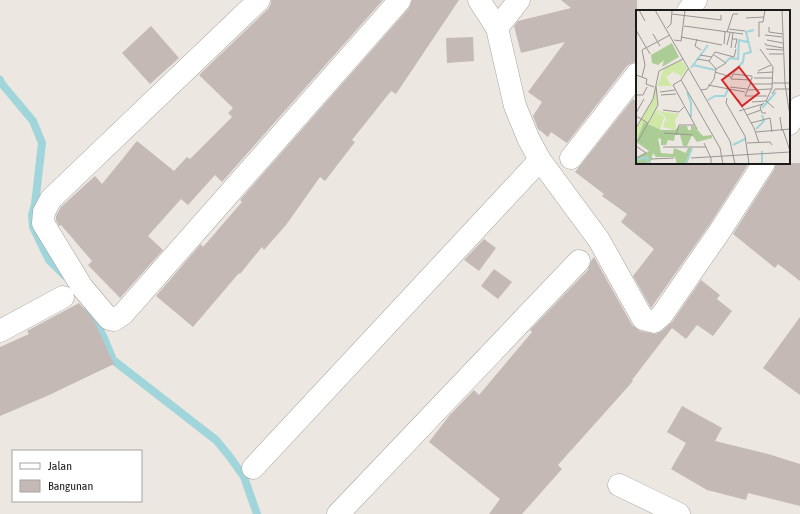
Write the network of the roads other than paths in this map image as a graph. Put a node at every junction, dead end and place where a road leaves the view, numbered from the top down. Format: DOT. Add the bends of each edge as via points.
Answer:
graph roads {
  1 [pos="259,0"];
  2 [pos="400,0"];
  3 [pos="479,0"];
  4 [pos="519,0"];
  5 [pos="696,0"];
  6 [pos="689,10"];
  7 [pos="498,28"];
  8 [pos="636,75"];
  9 [pos="800,106"];
  10 [pos="790,122"];
  11 [pos="571,158"];
  12 [pos="540,160"];
  13 [pos="763,164"];
  14 [pos="578,261"];
  15 [pos="63,297"];
  16 [pos="0,331"];
  17 [pos="253,468"];
  18 [pos="619,485"];
  19 [pos="338,514"];
  20 [pos="679,514"];
  1 -- 2 [label="street" via="51,199 44,212 43,223 82,287 109,319 114,320 123,314"];
  3 -- 7 [label="street"];
  4 -- 7 [label="street"];
  5 -- 6 [label="street"];
  7 -- 12 [label="street" via="515,106"];
  8 -- 11 [label="street"];
  9 -- 10 [label="street"];
  12 -- 13 [label="street" via="599,240 643,319 654,322 662,315"];
  12 -- 17 [label="street"];
  14 -- 19 [label="street"];
  15 -- 16 [label="street"];
  18 -- 20 [label="street"];
}
